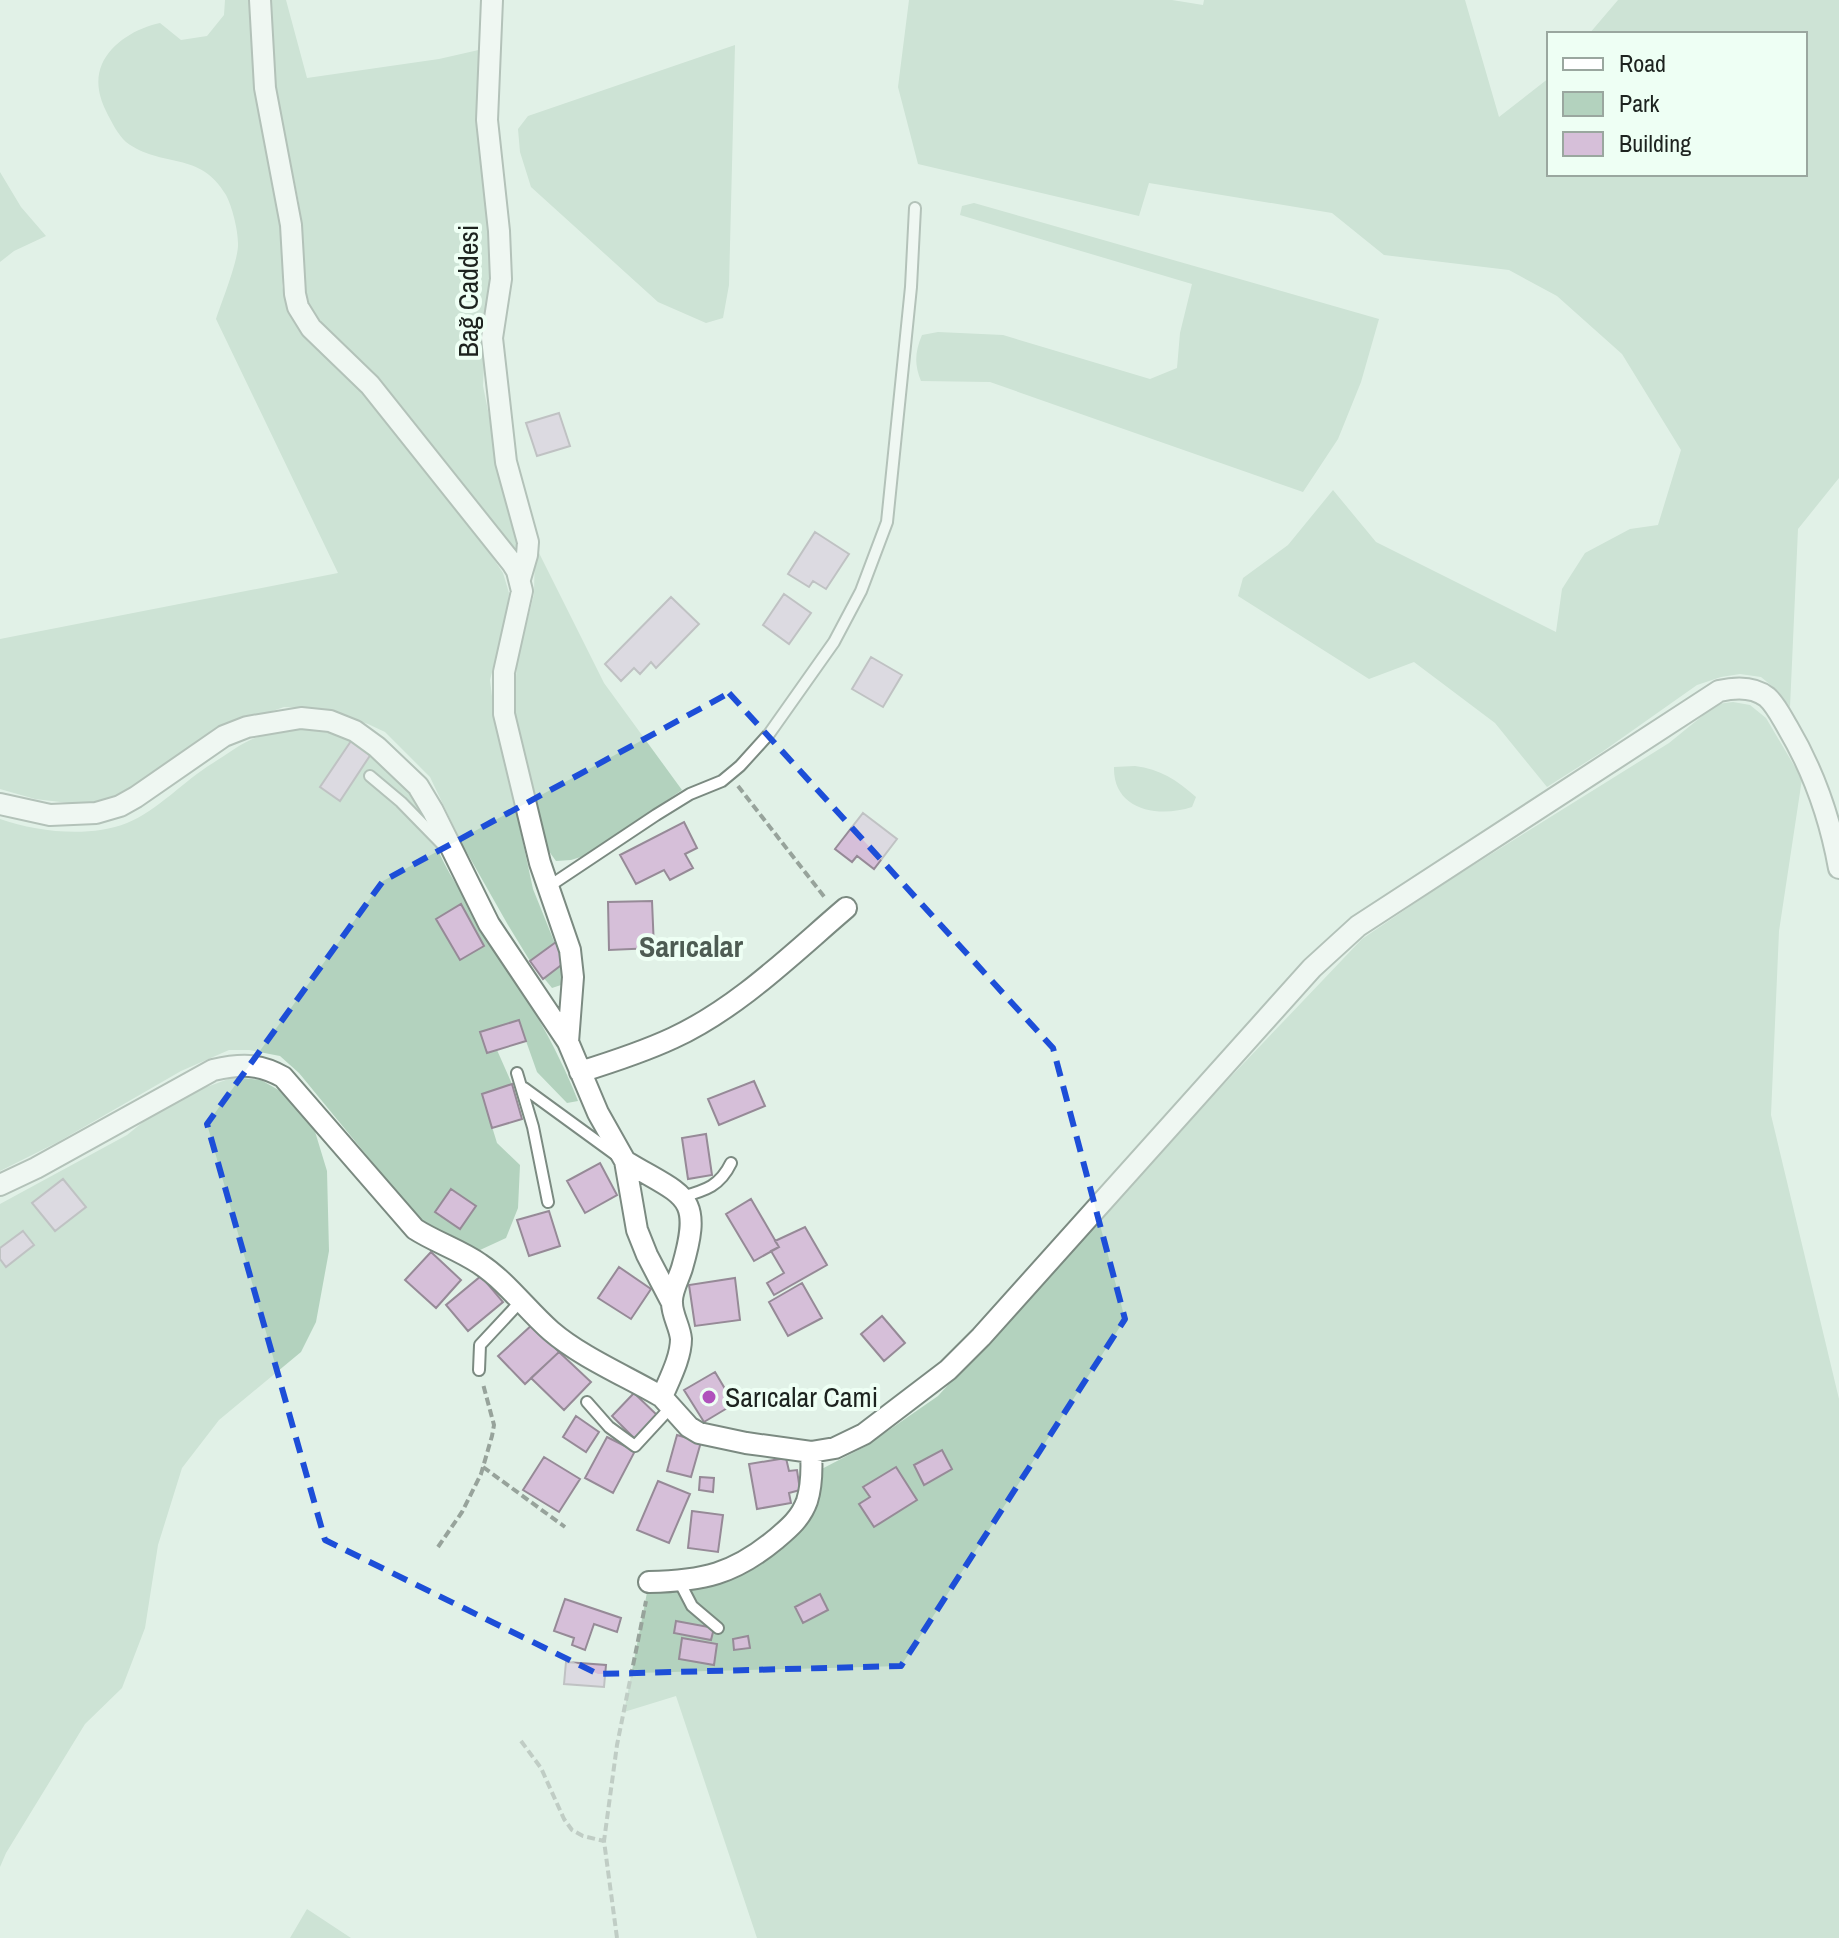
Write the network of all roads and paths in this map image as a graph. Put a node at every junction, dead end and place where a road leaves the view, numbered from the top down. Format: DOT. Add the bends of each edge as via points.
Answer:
graph roads {
  1 [pos="260,0"];
  2 [pos="492,0"];
  3 [pos="915,208"];
  4 [pos="520,579"];
  5 [pos="729,775"];
  6 [pos="370,776"];
  7 [pos="0,804"];
  8 [pos="454,857"];
  9 [pos="1839,868"];
  10 [pos="548,887"];
  11 [pos="842,911"];
  12 [pos="568,1042"];
  13 [pos="580,1072"];
  14 [pos="517,1073"];
  15 [pos="524,1088"];
  16 [pos="625,1161"];
  17 [pos="731,1163"];
  18 [pos="0,1185"];
  19 [pos="682,1197"];
  20 [pos="548,1202"];
  21 [pos="521,1301"];
  22 [pos="672,1303"];
  23 [pos="479,1370"];
  24 [pos="587,1402"];
  25 [pos="666,1402"];
  26 [pos="811,1452"];
  27 [pos="483,1467"];
  28 [pos="565,1527"];
  29 [pos="438,1547"];
  30 [pos="679,1581"];
  31 [pos="649,1582"];
  32 [pos="718,1628"];
  33 [pos="521,1741"];
  34 [pos="604,1841"];
  35 [pos="617,1938"];
  1 -- 4 [label="street" via="265,88 291,225 298,307 311,328 370,385"];
  2 -- 4 [label="street, Bağ Caddesi" via="487,120 501,279 492,338 506,462 528,542"];
  3 -- 5 [label="lane" via="892,491 878,553 834,642 769,734"];
  4 -- 10 [label="street, Bağ Caddesi" via="519,614 504,672 504,714"];
  5 -- 10 [label="lane" via="678,801"];
  5 -- 11 [label="path"];
  6 -- 8 [label="lane"];
  7 -- 8 [label="street" via="50,815 96,813 136,797 236,731 301,718 330,721 377,747 418,786"];
  8 -- 12 [label="street" via="489,924"];
  9 -- 26 [label="street" via="1809,762 1776,708 1757,691 1719,691 1358,926 1312,968 948,1370 864,1434"];
  10 -- 12 [label="street, Bağ Caddesi" via="572,962"];
  11 -- 13 [label="street" via="723,1010 675,1038"];
  12 -- 13 [label="street"];
  13 -- 16 [label="street"];
  14 -- 15 [label="lane"];
  15 -- 16 [label="lane"];
  15 -- 20 [label="lane"];
  16 -- 19 [label="street"];
  16 -- 22 [label="street" via="637,1230"];
  17 -- 19 [label="lane" via="716,1185"];
  18 -- 21 [label="street" via="213,1070 254,1064 283,1077 415,1229 476,1261"];
  19 -- 22 [label="street" via="691,1210 692,1226"];
  21 -- 23 [label="lane" via="480,1345"];
  21 -- 25 [label="street" via="573,1348"];
  22 -- 25 [label="street" via="681,1341"];
  23 -- 27 [label="path" via="494,1425"];
  24 -- 25 [label="lane" via="635,1446"];
  25 -- 26 [label="street" via="699,1433"];
  26 -- 30 [label="street" via="810,1489 793,1525 738,1566 715,1576"];
  27 -- 28 [label="path"];
  27 -- 29 [label="path"];
  30 -- 31 [label="street"];
  30 -- 32 [label="lane" via="692,1606"];
  31 -- 34 [label="path"];
  33 -- 34 [label="path" via="572,1830"];
  34 -- 35 [label="path"];
}
